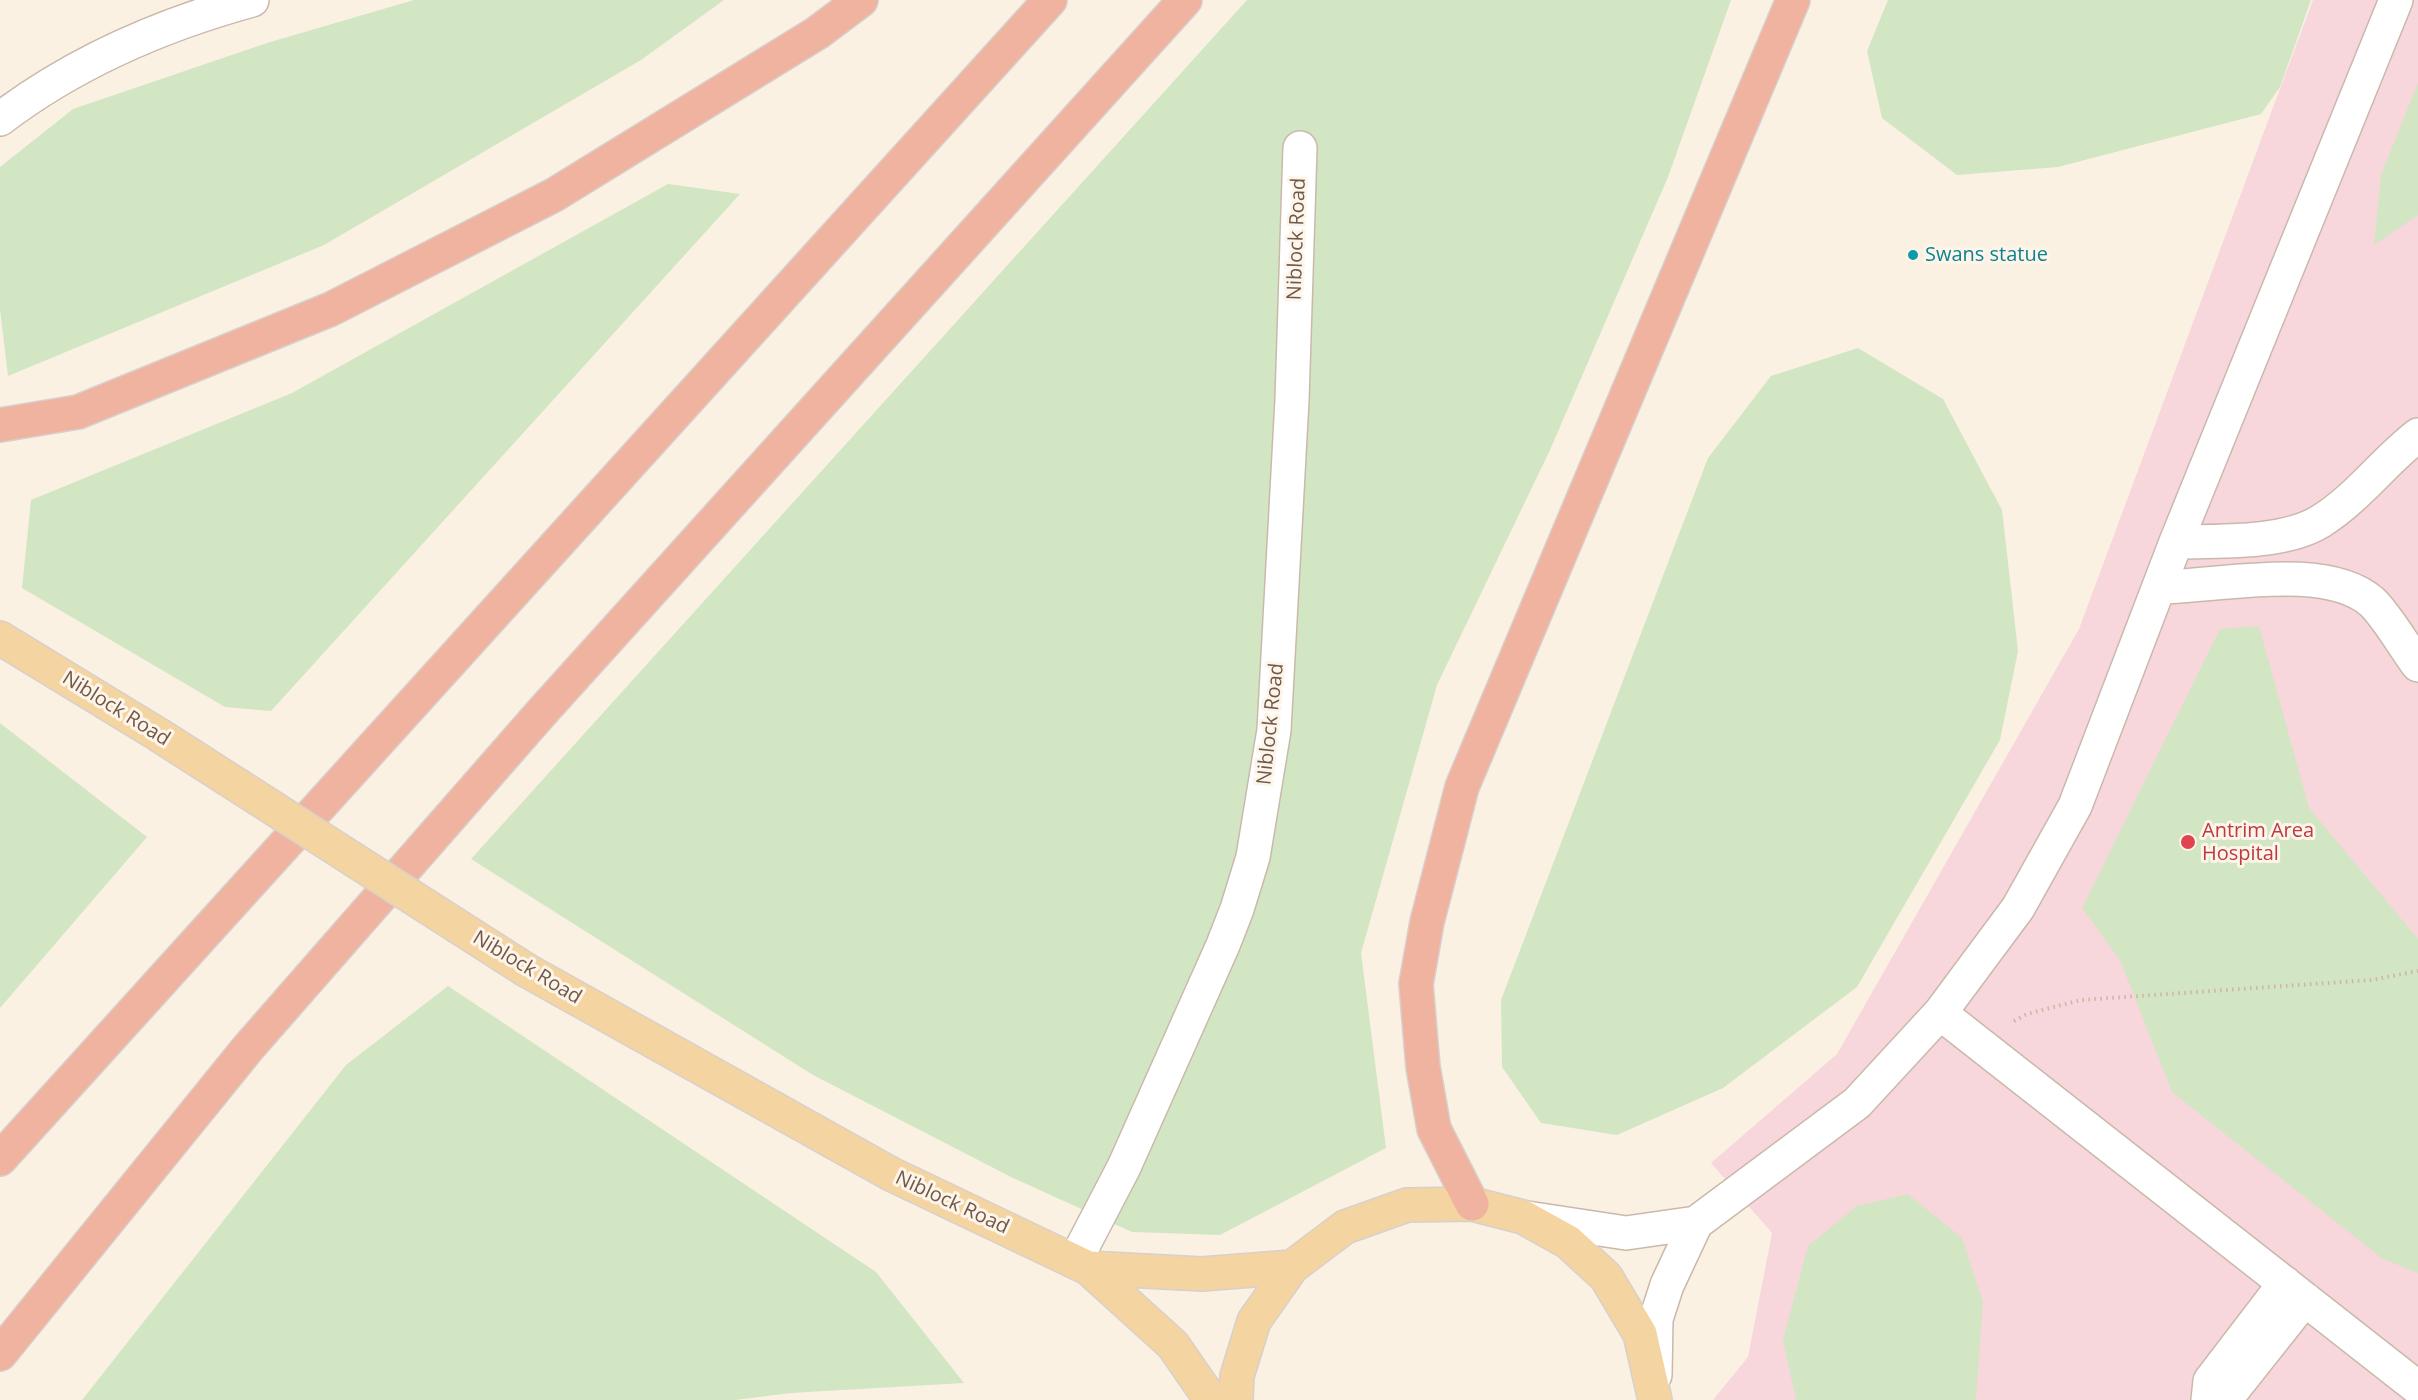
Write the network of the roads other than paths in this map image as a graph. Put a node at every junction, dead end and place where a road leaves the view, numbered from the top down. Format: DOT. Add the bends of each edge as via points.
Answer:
graph roads {
  1 [pos="252,0"];
  2 [pos="861,0"];
  3 [pos="1050,0"];
  4 [pos="1185,0"];
  5 [pos="1793,0"];
  6 [pos="2396,0"];
  7 [pos="0,119"];
  8 [pos="1300,148"];
  9 [pos="0,425"];
  10 [pos="2418,435"];
  11 [pos="2176,542"];
  12 [pos="2159,587"];
  13 [pos="0,638"];
  14 [pos="2418,666"];
  15 [pos="1940,1013"];
  16 [pos="0,1159"];
  17 [pos="1472,1204"];
  18 [pos="1523,1217"];
  19 [pos="1696,1223"];
  20 [pos="1081,1264"];
  21 [pos="1293,1267"];
  22 [pos="2295,1291"];
  23 [pos="0,1354"];
  24 [pos="2418,1388"];
  25 [pos="1211,1400"];
  26 [pos="1236,1400"];
  27 [pos="1655,1400"];
  28 [pos="2208,1400"];
  29 [pos="2222,1400"];
  1 -- 7 [label="street" via="158,31 80,66"];
  2 -- 9 [label="highway" via="817,33 554,195 331,309 78,412"];
  3 -- 16 [label="highway"];
  4 -- 23 [label="highway" via="550,703 248,1048"];
  5 -- 17 [label="highway" via="1456,810 1427,922 1416,984 1423,1067 1434,1129"];
  6 -- 11 [label="street"];
  8 -- 20 [label="street, Niblock Road" via="1292,400 1274,730 1253,856 1223,945"];
  10 -- 11 [label="street" via="2320,522 2265,539"];
  11 -- 12 [label="street"];
  12 -- 14 [label="street" via="2251,579 2310,580 2358,592 2373,603"];
  12 -- 15 [label="street" via="2075,806 2018,908"];
  13 -- 20 [label="main road, Niblock Road, bridge" via="526,970 891,1174"];
  15 -- 19 [label="street" via="1857,1103"];
  15 -- 22 [label="street"];
  17 -- 18 [label="main road"];
  17 -- 21 [label="main road" via="1407,1205 1345,1227"];
  18 -- 19 [label="street" via="1626,1233"];
  18 -- 27 [label="main road" via="1568,1242 1606,1277 1640,1334"];
  19 -- 27 [label="street" via="1656,1319"];
  20 -- 21 [label="main road, Niblock Road" via="1202,1274"];
  20 -- 25 [label="main road, Niblock Road" via="1173,1345"];
  21 -- 26 [label="main road" via="1254,1321 1237,1376"];
  22 -- 24 [label="street"];
  22 -- 28 [label="street" via="2210,1381"];
  22 -- 29 [label="street" via="2232,1391"];
}
